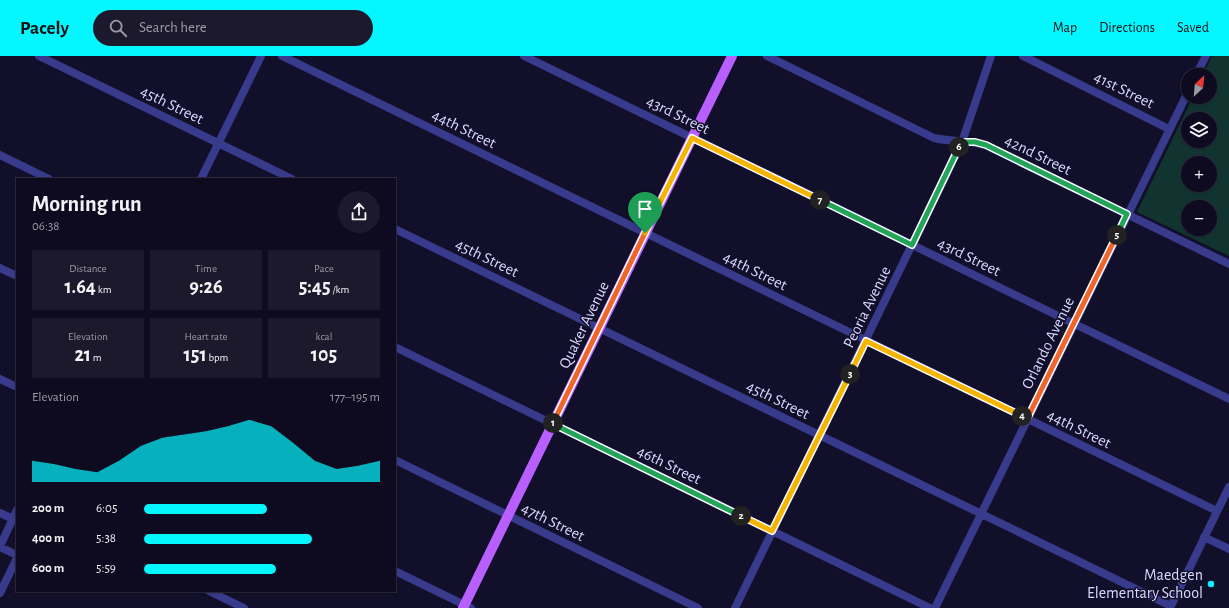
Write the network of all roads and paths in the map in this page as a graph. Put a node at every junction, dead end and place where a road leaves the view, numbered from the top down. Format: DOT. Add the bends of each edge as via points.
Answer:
graph roads {
  1 [pos="39,56"];
  2 [pos="261,56"];
  3 [pos="282,56"];
  4 [pos="524,56"];
  5 [pos="732,56"];
  6 [pos="766,56"];
  7 [pos="991,56"];
  8 [pos="1023,56"];
  9 [pos="1206,56"];
  10 [pos="1200,68"];
  11 [pos="1182,104"];
  12 [pos="1169,128"];
  13 [pos="692,138"];
  14 [pos="962,142"];
  15 [pos="218,143"];
  16 [pos="0,155"];
  17 [pos="47,178"];
  18 [pos="201,178"];
  19 [pos="290,178"];
  20 [pos="1127,214"];
  21 [pos="396,229"];
  22 [pos="645,233"];
  23 [pos="912,245"];
  24 [pos="1229,264"];
  25 [pos="0,268"];
  26 [pos="16,276"];
  27 [pos="1073,324"];
  28 [pos="599,329"];
  29 [pos="866,341"];
  30 [pos="396,347"];
  31 [pos="0,379"];
  32 [pos="16,387"];
  33 [pos="1229,399"];
  34 [pos="1027,419"];
  35 [pos="553,424"];
  36 [pos="820,436"];
  37 [pos="396,460"];
  38 [pos="1229,487"];
  39 [pos="1217,511"];
  40 [pos="16,512"];
  41 [pos="0,513"];
  42 [pos="981,514"];
  43 [pos="508,516"];
  44 [pos="13,519"];
  45 [pos="772,531"];
  46 [pos="1204,537"];
  47 [pos="0,546"];
  48 [pos="1229,549"];
  49 [pos="16,554"];
  50 [pos="16,560"];
  51 [pos="396,572"];
  52 [pos="211,592"];
  53 [pos="0,593"];
  54 [pos="466,607"];
  55 [pos="1170,607"];
  56 [pos="244,608"];
  57 [pos="698,608"];
  58 [pos="735,608"];
  59 [pos="930,608"];
  60 [pos="935,608"];
  1 -- 15 [label="street, 45th Street"];
  2 -- 15 [label="street"];
  3 -- 22 [label="street, 44th Street"];
  4 -- 13 [label="street, 43rd Street"];
  5 -- 13 [label="main road, Quaker Avenue"];
  6 -- 14 [label="street, 42nd Street" via="934,138"];
  7 -- 14 [label="street, Peoria Avenue"];
  8 -- 12 [label="street, 41st Street"];
  9 -- 10 [label="street"];
  11 -- 12 [label="street, Orlando Avenue"];
  12 -- 20 [label="street, Orlando Avenue"];
  13 -- 22 [label="main road, Quaker Avenue"];
  13 -- 23 [label="street, 43rd Street"];
  14 -- 20 [label="street, 42nd Street" via="986,145"];
  14 -- 23 [label="street, Peoria Avenue"];
  15 -- 18 [label="street"];
  15 -- 19 [label="street, 45th Street"];
  16 -- 17 [label="street"];
  20 -- 24 [label="street, 42nd Street"];
  20 -- 27 [label="street, Orlando Avenue"];
  21 -- 28 [label="street, 45th Street"];
  22 -- 28 [label="main road, Quaker Avenue"];
  22 -- 29 [label="street, 44th Street"];
  23 -- 27 [label="street, 43rd Street"];
  23 -- 29 [label="street, Peoria Avenue"];
  25 -- 26 [label="street"];
  27 -- 33 [label="street, 43rd Street"];
  27 -- 34 [label="street, Orlando Avenue"];
  28 -- 35 [label="main road, Quaker Avenue"];
  28 -- 36 [label="street, 45th Street"];
  29 -- 34 [label="street, 44th Street"];
  29 -- 36 [label="street, Peoria Avenue"];
  30 -- 35 [label="street, 46th Street"];
  31 -- 32 [label="street"];
  34 -- 39 [label="street, 44th Street"];
  34 -- 42 [label="street, Orlando Avenue"];
  35 -- 43 [label="main road, Quaker Avenue"];
  35 -- 45 [label="street, 46th Street"];
  36 -- 42 [label="street, 45th Street"];
  36 -- 45 [label="street, Peoria Avenue"];
  37 -- 43 [label="street, 47th Street"];
  38 -- 39 [label="street"];
  39 -- 46 [label="street"];
  40 -- 44 [label="street"];
  41 -- 44 [label="street"];
  42 -- 55 [label="street, 45th Street"];
  42 -- 60 [label="street, Orlando Avenue"];
  43 -- 54 [label="main road, Quaker Avenue"];
  43 -- 57 [label="street, 47th Street"];
  44 -- 47 [label="street"];
  45 -- 58 [label="street, Peoria Avenue"];
  45 -- 59 [label="street, 46th Street"];
  46 -- 48 [label="street"];
  46 -- 55 [label="street"];
  47 -- 49 [label="street"];
  50 -- 53 [label="street"];
  51 -- 54 [label="street"];
  52 -- 56 [label="street"];
}
